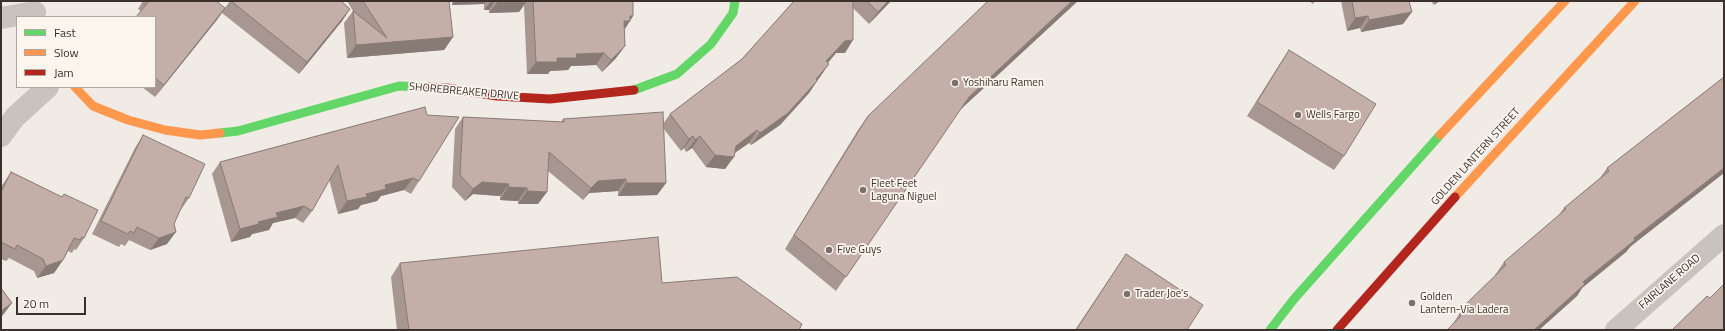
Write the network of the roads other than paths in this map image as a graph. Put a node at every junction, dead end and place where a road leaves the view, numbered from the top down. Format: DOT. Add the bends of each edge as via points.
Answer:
graph roads {
  1 [pos="735,1"];
  2 [pos="1565,1"];
  3 [pos="1635,1"];
  4 [pos="37,10"];
  5 [pos="1,18"];
  6 [pos="47,88"];
  7 [pos="76,88"];
  8 [pos="1,136"];
  9 [pos="1724,235"];
  10 [pos="1270,330"];
  11 [pos="1337,330"];
  12 [pos="1616,330"];
  1 -- 7 [label="main road, SHOREBREAKER DRIVE" via="733,13 711,44 677,74 637,90 550,99 505,97 447,88 399,86 238,131 200,135 165,130 122,118 93,106"];
  2 -- 10 [label="main road" via="1408,170 1294,299"];
  3 -- 11 [label="main road, GOLDEN LANTERN STREET"];
  4 -- 5 [label="street"];
  6 -- 8 [label="street" via="15,118"];
  9 -- 12 [label="street, FAIRLANE ROAD"];
}
